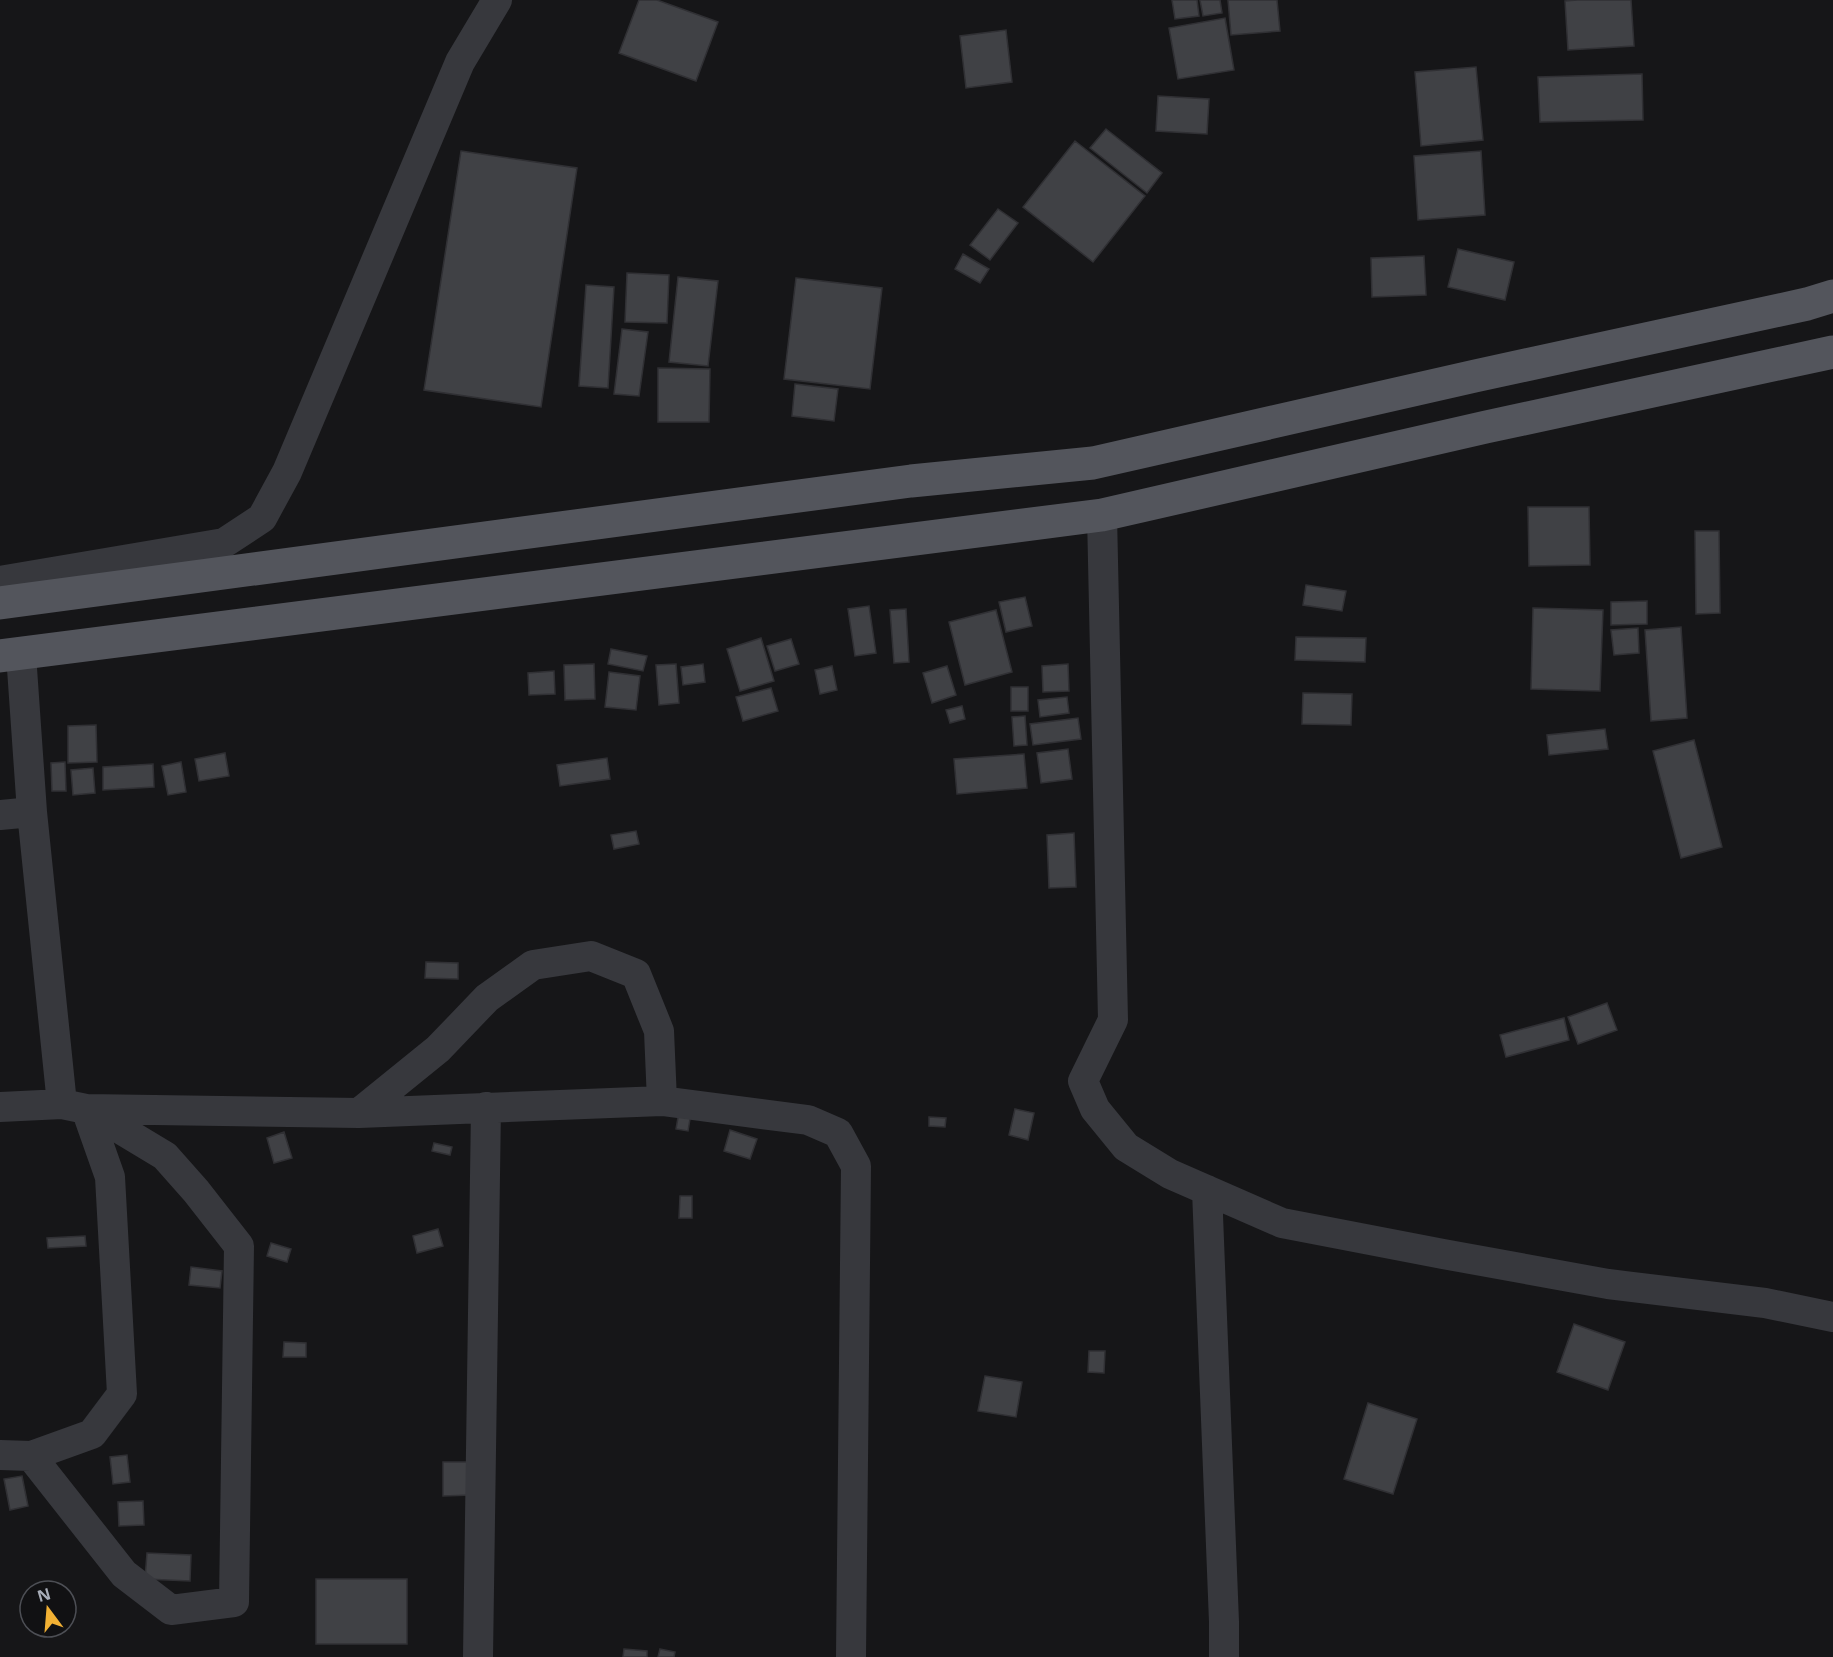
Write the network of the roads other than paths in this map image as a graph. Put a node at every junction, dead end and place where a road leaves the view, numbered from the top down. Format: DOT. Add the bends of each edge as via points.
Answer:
graph roads {
  1 [pos="497,0"];
  2 [pos="1833,296"];
  3 [pos="1833,351"];
  4 [pos="1102,515"];
  5 [pos="0,581"];
  6 [pos="0,603"];
  7 [pos="10,655"];
  8 [pos="32,812"];
  9 [pos="0,815"];
  10 [pos="662,1101"];
  11 [pos="74,1106"];
  12 [pos="0,1107"];
  13 [pos="486,1107"];
  14 [pos="359,1113"];
  15 [pos="1207,1190"];
  16 [pos="1833,1317"];
  17 [pos="0,1455"];
  18 [pos="30,1456"];
  19 [pos="478,1657"];
  20 [pos="851,1657"];
  21 [pos="1224,1657"];
  1 -- 5 [label="street" via="460,62 287,472 262,518 224,543"];
  2 -- 6 [label="main road" via="1093,463 911,481"];
  3 -- 4 [label="main road"];
  4 -- 7 [label="main road"];
  4 -- 15 [label="street" via="1113,1020 1083,1081 1095,1109 1126,1147 1170,1174"];
  7 -- 8 [label="street"];
  8 -- 9 [label="street"];
  8 -- 11 [label="street"];
  10 -- 13 [label="street"];
  10 -- 14 [label="street" via="658,1031 636,974 591,956 532,965 488,998 438,1049"];
  10 -- 20 [label="street" via="808,1120 838,1133 856,1166"];
  11 -- 12 [label="street"];
  11 -- 14 [label="street"];
  11 -- 18 [label="street" via="110,1177 123,1394 92,1434"];
  11 -- 18 [label="street" via="165,1155 239,1246 234,1602 171,1610 124,1574"];
  13 -- 14 [label="street"];
  13 -- 19 [label="street"];
  15 -- 16 [label="street" via="1282,1223 1608,1284 1765,1303"];
  15 -- 21 [label="street"];
  17 -- 18 [label="street"];
}
